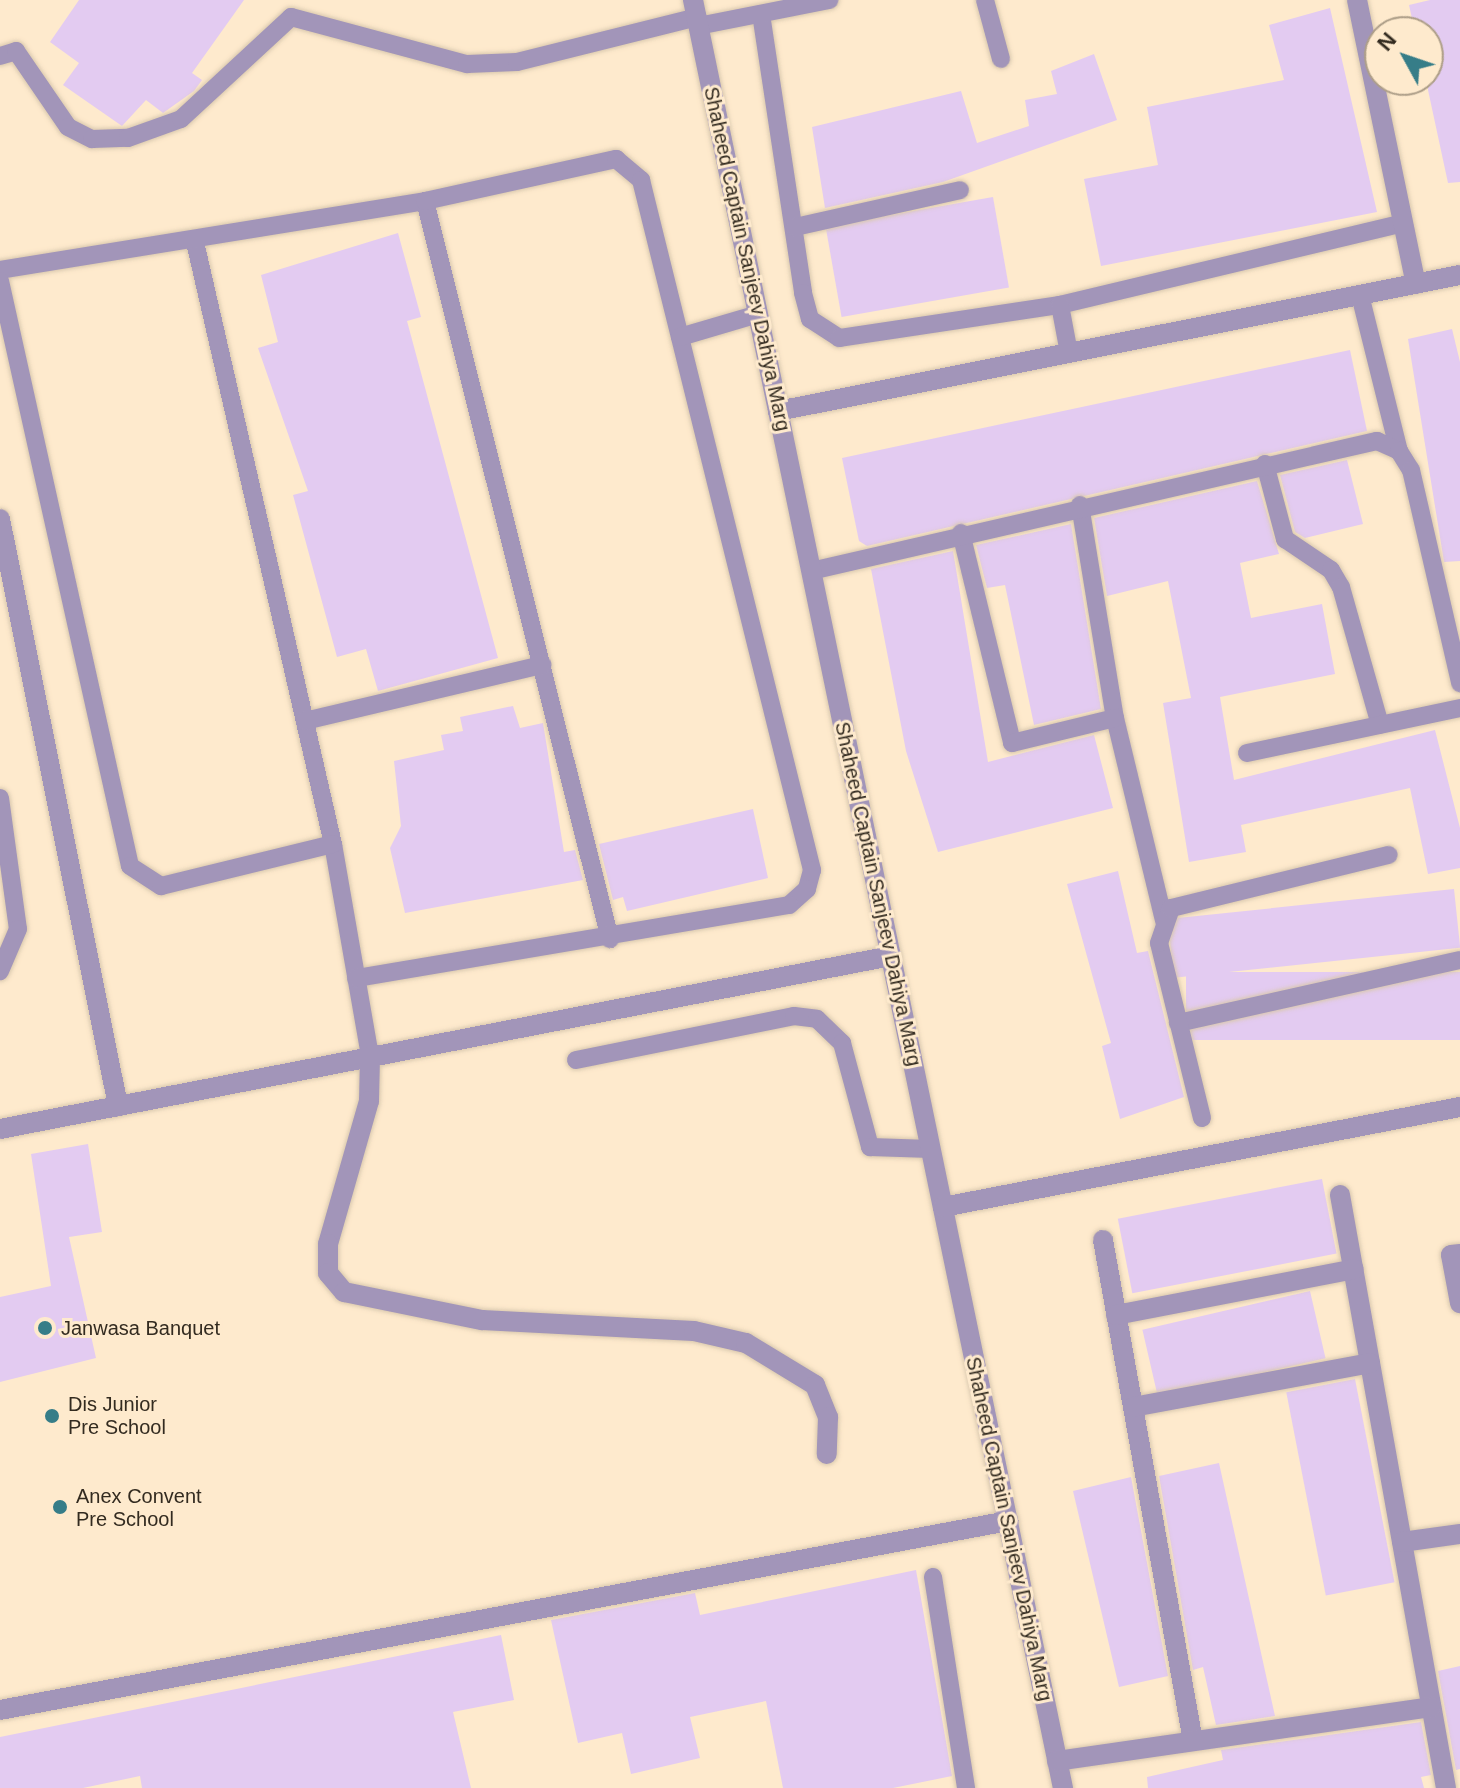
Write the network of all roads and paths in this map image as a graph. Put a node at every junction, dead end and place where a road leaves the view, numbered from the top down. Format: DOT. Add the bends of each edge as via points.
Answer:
graph roads {
  1 [pos="829,0"];
  2 [pos="985,0"];
  3 [pos="1357,0"];
  4 [pos="289,8"];
  5 [pos="696,14"];
  6 [pos="761,14"];
  7 [pos="0,56"];
  8 [pos="1001,59"];
  9 [pos="960,190"];
  10 [pos="425,201"];
  11 [pos="1403,223"];
  12 [pos="795,227"];
  13 [pos="195,242"];
  14 [pos="0,270"];
  15 [pos="1460,275"];
  16 [pos="0,281"];
  17 [pos="1416,284"];
  18 [pos="1360,295"];
  19 [pos="1060,305"];
  20 [pos="758,314"];
  21 [pos="680,337"];
  22 [pos="1069,353"];
  23 [pos="778,411"];
  24 [pos="1399,451"];
  25 [pos="1265,464"];
  26 [pos="1080,505"];
  27 [pos="0,519"];
  28 [pos="961,533"];
  29 [pos="811,571"];
  30 [pos="542,665"];
  31 [pos="1460,683"];
  32 [pos="1460,708"];
  33 [pos="1115,718"];
  34 [pos="305,721"];
  35 [pos="1380,725"];
  36 [pos="1247,753"];
  37 [pos="0,798"];
  38 [pos="333,844"];
  39 [pos="1389,855"];
  40 [pos="1164,920"];
  41 [pos="610,939"];
  42 [pos="891,956"];
  43 [pos="1460,960"];
  44 [pos="0,971"];
  45 [pos="356,978"];
  46 [pos="1178,1023"];
  47 [pos="370,1057"];
  48 [pos="576,1060"];
  49 [pos="118,1106"];
  50 [pos="1460,1107"];
  51 [pos="1202,1118"];
  52 [pos="0,1129"];
  53 [pos="931,1149"];
  54 [pos="1340,1195"];
  55 [pos="943,1207"];
  56 [pos="1103,1240"];
  57 [pos="1460,1254"];
  58 [pos="1354,1269"];
  59 [pos="1460,1303"];
  60 [pos="1116,1315"];
  61 [pos="1370,1363"];
  62 [pos="1133,1407"];
  63 [pos="827,1454"];
  64 [pos="1008,1521"];
  65 [pos="1460,1534"];
  66 [pos="1402,1542"];
  67 [pos="933,1577"];
  68 [pos="1431,1707"];
  69 [pos="0,1710"];
  70 [pos="1193,1741"];
  71 [pos="1057,1761"];
  72 [pos="966,1788"];
  73 [pos="1063,1788"];
  74 [pos="1446,1788"];
  1 -- 6 [label="lane"];
  2 -- 8 [label="lane"];
  3 -- 11 [label="street"];
  4 -- 5 [label="lane" via="467,64 517,62"];
  4 -- 7 [label="lane" via="181,119 128,138 92,139 68,127 16,51"];
  5 -- 6 [label="lane"];
  5 -- 20 [label="street, Shaheed Captain Sanjeev Dahiya Marg"];
  6 -- 12 [label="lane"];
  9 -- 12 [label="lane"];
  10 -- 13 [label="lane"];
  10 -- 21 [label="lane" via="616,159 632,166"];
  10 -- 30 [label="lane"];
  11 -- 17 [label="street"];
  11 -- 19 [label="lane"];
  12 -- 19 [label="lane" via="810,319 839,338"];
  13 -- 14 [label="lane"];
  13 -- 34 [label="lane"];
  15 -- 17 [label="street"];
  16 -- 38 [label="lane" via="130,866 161,886"];
  17 -- 18 [label="street"];
  18 -- 22 [label="street"];
  18 -- 24 [label="lane"];
  19 -- 22 [label="lane"];
  20 -- 21 [label="lane"];
  20 -- 23 [label="street, Shaheed Captain Sanjeev Dahiya Marg"];
  21 -- 41 [label="lane" via="812,870 807,889 789,905"];
  22 -- 23 [label="street"];
  23 -- 29 [label="street, Shaheed Captain Sanjeev Dahiya Marg"];
  24 -- 25 [label="lane" via="1377,441"];
  24 -- 31 [label="lane" via="1411,470"];
  25 -- 26 [label="lane"];
  25 -- 35 [label="lane" via="1285,539 1331,570 1341,587"];
  26 -- 28 [label="lane"];
  26 -- 33 [label="lane"];
  27 -- 49 [label="street"];
  28 -- 29 [label="lane"];
  28 -- 33 [label="lane" via="1012,743"];
  29 -- 42 [label="street, Shaheed Captain Sanjeev Dahiya Marg"];
  30 -- 34 [label="lane"];
  30 -- 41 [label="lane"];
  32 -- 35 [label="lane"];
  33 -- 40 [label="lane"];
  34 -- 38 [label="lane"];
  35 -- 36 [label="lane"];
  37 -- 44 [label="lane" via="18,929"];
  38 -- 45 [label="lane"];
  39 -- 40 [label="lane" via="1190,898"];
  40 -- 46 [label="lane" via="1159,943"];
  41 -- 45 [label="lane"];
  42 -- 47 [label="street"];
  42 -- 53 [label="street, Shaheed Captain Sanjeev Dahiya Marg"];
  43 -- 46 [label="lane"];
  45 -- 47 [label="lane"];
  46 -- 51 [label="lane"];
  47 -- 49 [label="street"];
  47 -- 63 [label="street" via="369,1101 328,1244 328,1273 344,1292 482,1320 694,1331 746,1343 815,1385 828,1417"];
  48 -- 53 [label="lane" via="794,1016 817,1019 842,1043 870,1147"];
  49 -- 52 [label="street"];
  50 -- 55 [label="street"];
  53 -- 55 [label="street, Shaheed Captain Sanjeev Dahiya Marg"];
  54 -- 58 [label="street"];
  55 -- 64 [label="street, Shaheed Captain Sanjeev Dahiya Marg"];
  56 -- 60 [label="street"];
  57 -- 59 [label="street" via="1451,1255"];
  58 -- 60 [label="street"];
  58 -- 61 [label="street"];
  60 -- 62 [label="street"];
  61 -- 62 [label="street"];
  61 -- 66 [label="street"];
  62 -- 70 [label="street"];
  64 -- 69 [label="street"];
  64 -- 71 [label="street, Shaheed Captain Sanjeev Dahiya Marg"];
  65 -- 66 [label="street"];
  66 -- 68 [label="street"];
  67 -- 72 [label="lane"];
  68 -- 70 [label="street"];
  68 -- 74 [label="street"];
  70 -- 71 [label="street"];
  71 -- 73 [label="street, Shaheed Captain Sanjeev Dahiya Marg"];
}
